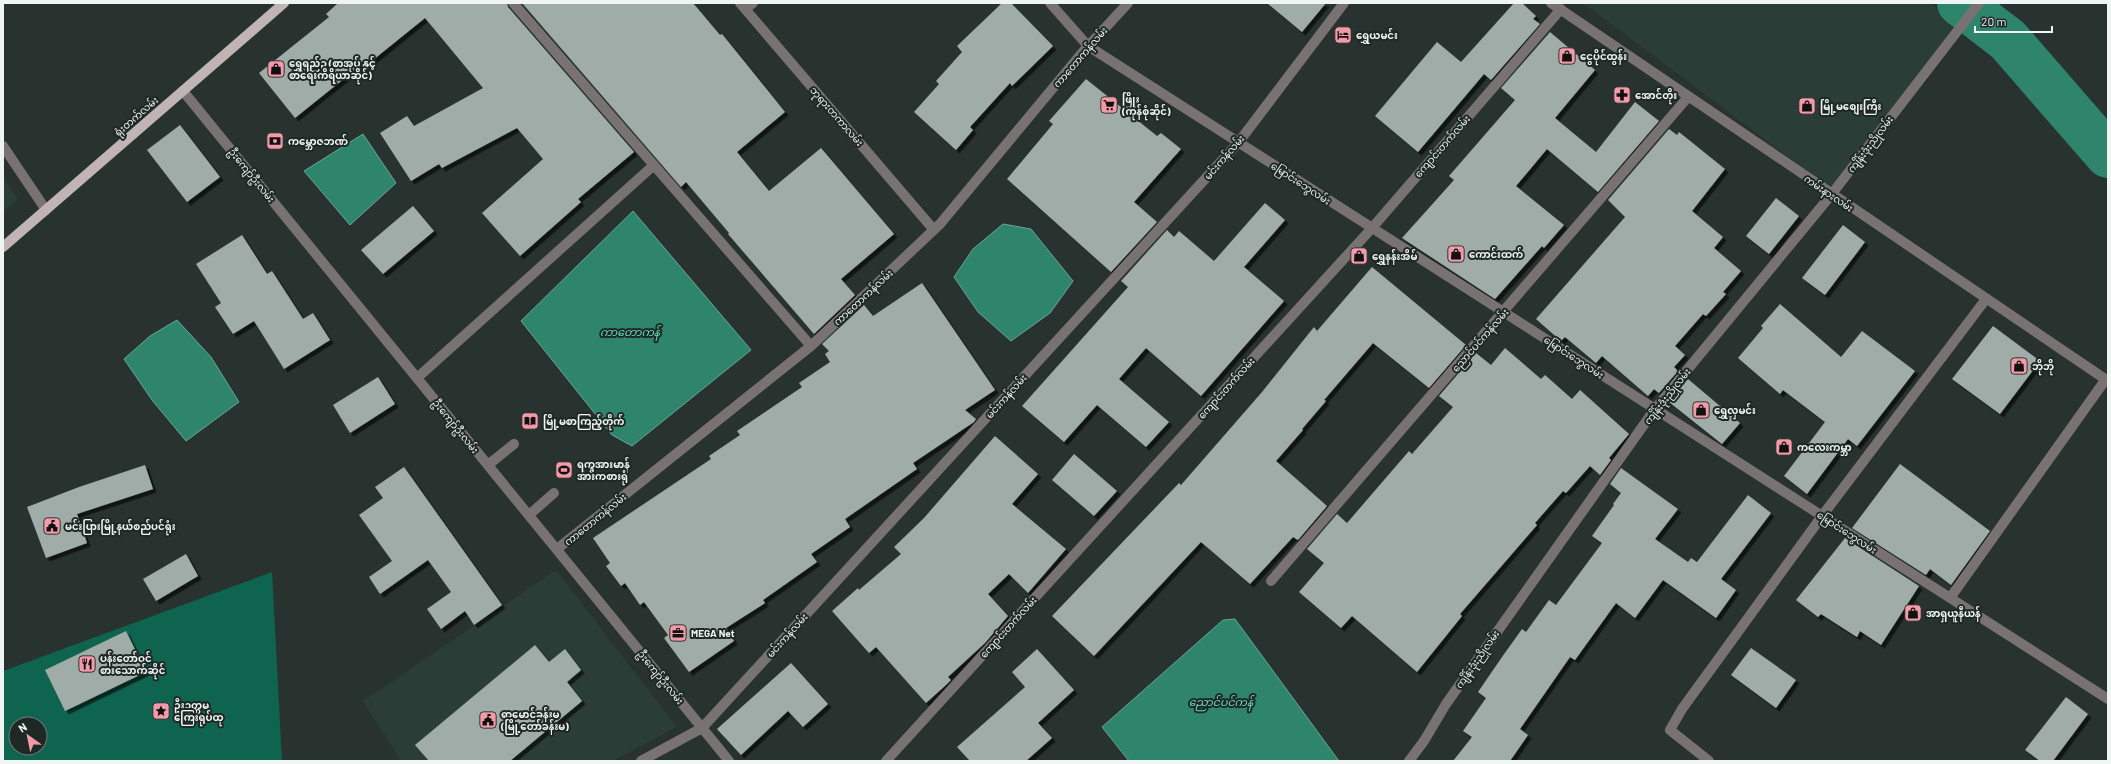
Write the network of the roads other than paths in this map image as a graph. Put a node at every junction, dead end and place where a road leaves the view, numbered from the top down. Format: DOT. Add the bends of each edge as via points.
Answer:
graph roads {
  1 [pos="284,3"];
  2 [pos="513,3"];
  3 [pos="1050,3"];
  4 [pos="1128,3"];
  5 [pos="1344,3"];
  6 [pos="1552,3"];
  7 [pos="1979,3"];
  8 [pos="746,5"];
  9 [pos="1561,10"];
  10 [pos="1088,46"];
  11 [pos="183,91"];
  12 [pos="1688,97"];
  13 [pos="1238,143"];
  14 [pos="3,146"];
  15 [pos="654,165"];
  16 [pos="1831,195"];
  17 [pos="46,210"];
  18 [pos="1372,228"];
  19 [pos="934,230"];
  20 [pos="3,247"];
  21 [pos="1986,299"];
  22 [pos="1504,312"];
  23 [pos="810,346"];
  24 [pos="417,378"];
  25 [pos="2107,380"];
  26 [pos="1655,409"];
  27 [pos="514,444"];
  28 [pos="488,465"];
  29 [pos="554,493"];
  30 [pos="529,515"];
  31 [pos="1822,516"];
  32 [pos="557,549"];
  33 [pos="1271,581"];
  34 [pos="1950,598"];
  35 [pos="2108,699"];
  36 [pos="702,728"];
  37 [pos="641,761"];
  38 [pos="729,761"];
  39 [pos="886,761"];
  40 [pos="1409,761"];
  41 [pos="1709,761"];
  1 -- 11 [label="main road, ရုံးတက်လမ်း"];
  2 -- 15 [label="street"];
  3 -- 10 [label="street, မြောင်းဘွေလမ်း"];
  4 -- 10 [label="street, ကာတောကန်လမ်း"];
  5 -- 13 [label="street, မင်းကန်လမ်း"];
  6 -- 9 [label="street, ကမ်းနားလမ်း"];
  7 -- 16 [label="street, ကျိန်းဒုံးညိုလမ်း"];
  8 -- 19 [label="street, ဘုရားတကာလမ်း"];
  9 -- 12 [label="street, ကမ်းနားလမ်း"];
  9 -- 18 [label="street, ကျောင်းတက်လမ်း"];
  10 -- 13 [label="street, မြောင်းဘွေလမ်း"];
  10 -- 19 [label="street, ကာတောကန်လမ်း"];
  11 -- 17 [label="main road, ရုံးတက်လမ်း"];
  11 -- 24 [label="street, ဦးကျော်ဦးလမ်း"];
  12 -- 16 [label="street, ကမ်းနားလမ်း"];
  12 -- 22 [label="street, ညောင်ပင်ကန်လမ်း"];
  13 -- 18 [label="street, မြောင်းဘွေလမ်း"];
  13 -- 36 [label="street, မင်းကန်လမ်း"];
  14 -- 17 [label="street"];
  15 -- 23 [label="street"];
  15 -- 24 [label="street"];
  16 -- 21 [label="street, ကမ်းနားလမ်း"];
  16 -- 26 [label="street, ကျိန်းဒုံးညိုလမ်း"];
  17 -- 20 [label="main road, ရုံးတက်လမ်း"];
  18 -- 22 [label="street, မြောင်းဘွေလမ်း"];
  18 -- 39 [label="street, ကျောင်းတက်လမ်း"];
  19 -- 23 [label="street, ကာတောကန်လမ်း"];
  21 -- 25 [label="street, ကမ်းနားလမ်း"];
  21 -- 31 [label="street"];
  22 -- 26 [label="street, မြောင်းဘွေလမ်း"];
  22 -- 33 [label="street, ညောင်ပင်ကန်လမ်း"];
  23 -- 32 [label="street, ကာတောကန်လမ်း"];
  24 -- 28 [label="street, ဦးကျော်ဦးလမ်း"];
  25 -- 34 [label="street"];
  26 -- 31 [label="street, မြောင်းဘွေလမ်း"];
  26 -- 40 [label="street, ကျိန်းဒုံးညိုလမ်း" via="1446,704"];
  27 -- 28 [label="street"];
  28 -- 30 [label="street, ဦးကျော်ဦးလမ်း"];
  29 -- 30 [label="street"];
  30 -- 32 [label="street, ဦးကျော်ဦးလမ်း"];
  31 -- 34 [label="street, မြောင်းဘွေလမ်း"];
  31 -- 41 [label="street" via="1682,709 1670,730"];
  32 -- 36 [label="street, ဦးကျော်ဦးလမ်း"];
  34 -- 35 [label="street, မြောင်းဘွေလမ်း"];
  36 -- 37 [label="street, မင်းကန်လမ်း"];
  36 -- 38 [label="street, ဦးကျော်ဦးလမ်း"];
}
